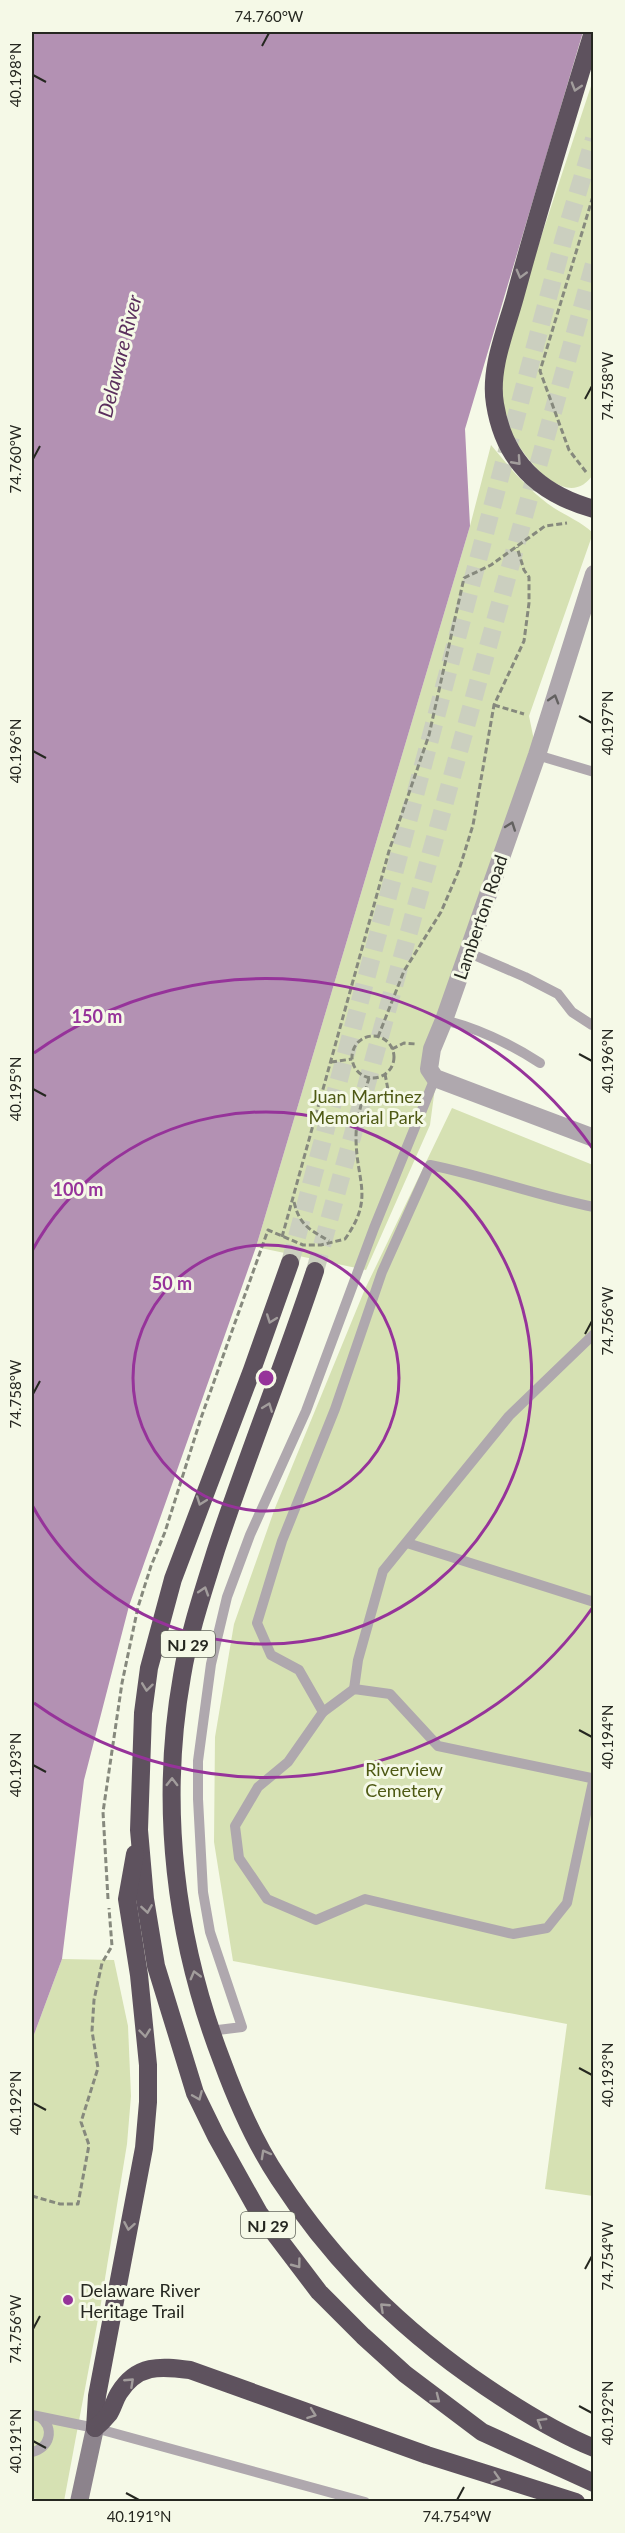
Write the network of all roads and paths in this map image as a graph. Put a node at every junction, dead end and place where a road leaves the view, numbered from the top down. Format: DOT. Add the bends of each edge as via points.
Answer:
graph roads {
  1 [pos="593,32"];
  2 [pos="594,193"];
  3 [pos="586,472"];
  4 [pos="594,509"];
  5 [pos="567,523"];
  6 [pos="517,547"];
  7 [pos="594,574"];
  8 [pos="494,705"];
  9 [pos="524,714"];
  10 [pos="537,755"];
  11 [pos="594,772"];
  12 [pos="467,952"];
  13 [pos="444,1020"];
  14 [pos="592,1025"];
  15 [pos="378,1037"];
  16 [pos="421,1045"];
  17 [pos="392,1049"];
  18 [pos="352,1059"];
  19 [pos="331,1062"];
  20 [pos="540,1063"];
  21 [pos="385,1074"];
  22 [pos="369,1078"];
  23 [pos="433,1082"];
  24 [pos="594,1138"];
  25 [pos="294,1201"];
  26 [pos="594,1207"];
  27 [pos="282,1237"];
  28 [pos="329,1241"];
  29 [pos="290,1263"];
  30 [pos="315,1271"];
  31 [pos="594,1334"];
  32 [pos="407,1543"];
  33 [pos="594,1602"];
  34 [pos="354,1689"];
  35 [pos="323,1712"];
  36 [pos="592,1778"];
  37 [pos="139,1830"];
  38 [pos="210,2031"];
  39 [pos="32,2196"];
  40 [pos="36,2416"];
  41 [pos="95,2428"];
  42 [pos="594,2448"];
  43 [pos="32,2451"];
  44 [pos="594,2483"];
  45 [pos="79,2502"];
  46 [pos="365,2502"];
  47 [pos="576,2502"];
  1 -- 4 [label="highway, one-way" via="540,201 497,362 494,402 511,454 542,488"];
  2 -- 3 [label="path" via="540,371 569,450"];
  5 -- 6 [label="path" via="545,526"];
  6 -- 8 [label="path" via="529,577 524,641"];
  6 -- 19 [label="path" via="464,578 429,735 389,851"];
  10 -- 7 [label="street, Lamberton Road, one-way"];
  8 -- 9 [label="path"];
  8 -- 15 [label="path" via="475,816 459,870 441,912 404,970"];
  10 -- 11 [label="lane"];
  12 -- 10 [label="street, Lamberton Road, one-way"];
  12 -- 13 [label="street, Lamberton Road"];
  12 -- 14 [label="lane" via="558,994 572,1012"];
  13 -- 20 [label="lane" via="500,1038"];
  13 -- 23 [label="street, Lamberton Road" via="432,1049 429,1069"];
  15 -- 17 [label="path"];
  15 -- 18 [label="path" via="360,1041"];
  16 -- 17 [label="path" via="404,1042"];
  17 -- 21 [label="path" via="393,1063"];
  18 -- 19 [label="path"];
  18 -- 22 [label="path" via="357,1071"];
  19 -- 25 [label="path"];
  21 -- 22 [label="path"];
  21 -- 23 [label="path" via="389,1095 400,1101 420,1100"];
  22 -- 28 [label="path" via="356,1134 362,1208 345,1239"];
  23 -- 24 [label="street"];
  23 -- 38 [label="lane" via="306,1411 250,1535 220,1625 198,1761 199,1843 210,1932 242,2027"];
  25 -- 27 [label="path"];
  25 -- 28 [label="path" via="306,1227"];
  26 -- 35 [label="lane" via="430,1165 382,1272 335,1409 282,1541 257,1623 271,1655 299,1670"];
  27 -- 28 [label="path" via="303,1245"];
  27 -- 39 [label="path" via="268,1230 151,1566 129,1645 103,1812 112,1946 102,1963 94,2000 92,2031 98,2068 81,2122 89,2145 78,2205"];
  29 -- 37 [label="highway, NJ 29, one-way" via="172,1579 157,1632 143,1713"];
  38 -- 30 [label="highway, NJ 29, one-way" via="177,1893 171,1779 181,1677 196,1613 233,1500"];
  31 -- 32 [label="lane" via="509,1416"];
  32 -- 33 [label="lane"];
  32 -- 34 [label="lane" via="383,1571 358,1660"];
  34 -- 35 [label="lane"];
  34 -- 36 [label="lane" via="390,1694 438,1746"];
  35 -- 36 [label="lane" via="288,1762 258,1787 235,1826 239,1858 267,1899 316,1920 365,1899 513,1934 547,1928 567,1903"];
  37 -- 41 [label="highway, one-way" via="128,1899 147,2055 148,2102 144,2148 97,2396"];
  37 -- 44 [label="highway, NJ 29, one-way" via="156,1966 169,2011 195,2093 259,2213 319,2292 405,2374 482,2432"];
  42 -- 38 [label="highway, NJ 29, one-way" via="547,2425 448,2361 379,2302 278,2179 242,2113"];
  40 -- 41 [label="lane"];
  40 -- 43 [label="lane" via="48,2425 49,2437 44,2447"];
  41 -- 45 [label="street"];
  41 -- 46 [label="lane"];
  41 -- 47 [label="highway, one-way" via="109,2414 129,2380 164,2366 190,2370 450,2463"];
}
